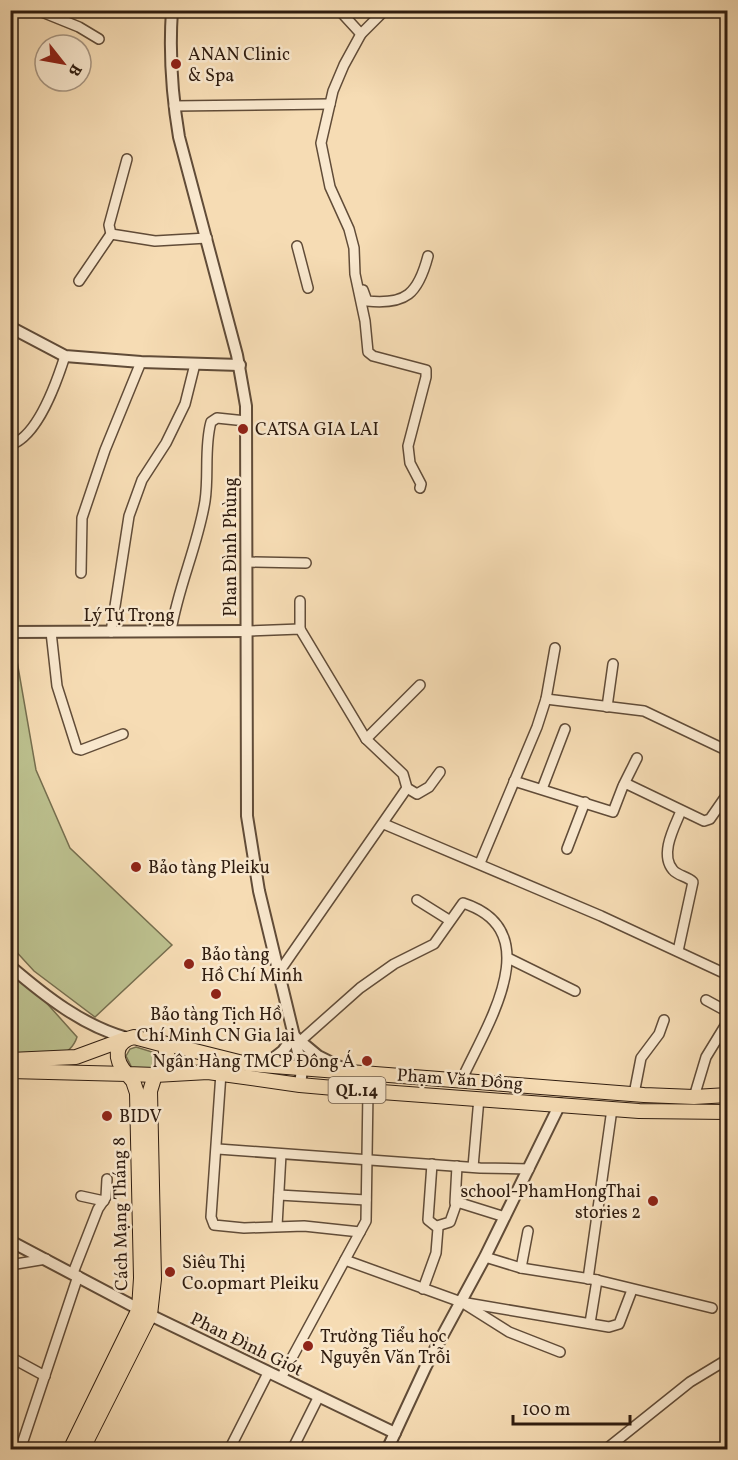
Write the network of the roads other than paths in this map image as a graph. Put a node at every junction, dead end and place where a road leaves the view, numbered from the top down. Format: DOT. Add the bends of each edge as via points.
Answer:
graph roads {
  1 [pos="37,10"];
  2 [pos="172,10"];
  3 [pos="339,10"];
  4 [pos="385,10"];
  5 [pos="361,34"];
  6 [pos="99,39"];
  7 [pos="330,104"];
  8 [pos="174,106"];
  9 [pos="127,159"];
  10 [pos="111,234"];
  11 [pos="207,238"];
  12 [pos="297,246"];
  13 [pos="428,256"];
  14 [pos="355,257"];
  15 [pos="79,281"];
  16 [pos="308,288"];
  17 [pos="10,327"];
  18 [pos="65,356"];
  19 [pos="141,362"];
  20 [pos="195,364"];
  21 [pos="240,365"];
  22 [pos="246,421"];
  23 [pos="10,445"];
  24 [pos="420,488"];
  25 [pos="248,562"];
  26 [pos="306,563"];
  27 [pos="81,573"];
  28 [pos="300,601"];
  29 [pos="300,629"];
  30 [pos="248,631"];
  31 [pos="10,632"];
  32 [pos="51,632"];
  33 [pos="111,632"];
  34 [pos="171,632"];
  35 [pos="555,648"];
  36 [pos="613,664"];
  37 [pos="420,685"];
  38 [pos="546,699"];
  39 [pos="607,707"];
  40 [pos="565,729"];
  41 [pos="123,734"];
  42 [pos="366,739"];
  43 [pos="728,751"];
  44 [pos="638,758"];
  45 [pos="440,772"];
  46 [pos="514,781"];
  47 [pos="624,784"];
  48 [pos="407,788"];
  49 [pos="543,789"];
  50 [pos="728,793"];
  51 [pos="585,802"];
  52 [pos="681,810"];
  53 [pos="384,824"];
  54 [pos="567,849"];
  55 [pos="480,863"];
  56 [pos="417,900"];
  57 [pos="449,920"];
  58 [pos="678,951"];
  59 [pos="508,958"];
  60 [pos="10,966"];
  61 [pos="279,972"];
  62 [pos="728,975"];
  63 [pos="575,991"];
  64 [pos="706,1000"];
  65 [pos="728,1012"];
  66 [pos="664,1020"];
  67 [pos="728,1021"];
  68 [pos="127,1038"];
  69 [pos="297,1041"];
  70 [pos="159,1042"];
  71 [pos="10,1060"];
  72 [pos="265,1065"];
  73 [pos="302,1069"];
  74 [pos="322,1070"];
  75 [pos="10,1071"];
  76 [pos="353,1072"];
  77 [pos="221,1073"];
  78 [pos="127,1074"];
  79 [pos="155,1075"];
  80 [pos="462,1079"];
  81 [pos="300,1085"];
  82 [pos="562,1088"];
  83 [pos="368,1091"];
  84 [pos="634,1094"];
  85 [pos="728,1095"];
  86 [pos="479,1098"];
  87 [pos="694,1098"];
  88 [pos="560,1104"];
  89 [pos="612,1109"];
  90 [pos="728,1112"];
  91 [pos="218,1149"];
  92 [pos="281,1154"];
  93 [pos="367,1159"];
  94 [pos="432,1164"];
  95 [pos="457,1166"];
  96 [pos="473,1167"];
  97 [pos="529,1168"];
  98 [pos="107,1179"];
  99 [pos="279,1195"];
  100 [pos="81,1196"];
  101 [pos="366,1200"];
  102 [pos="104,1201"];
  103 [pos="455,1203"];
  104 [pos="505,1217"];
  105 [pos="278,1226"];
  106 [pos="436,1226"];
  107 [pos="528,1231"];
  108 [pos="360,1232"];
  109 [pos="10,1241"];
  110 [pos="485,1257"];
  111 [pos="46,1259"];
  112 [pos="345,1260"];
  113 [pos="10,1265"];
  114 [pos="521,1268"];
  115 [pos="76,1275"];
  116 [pos="593,1279"];
  117 [pos="423,1289"];
  118 [pos="632,1290"];
  119 [pos="461,1302"];
  120 [pos="712,1308"];
  121 [pos="144,1312"];
  122 [pos="590,1323"];
  123 [pos="560,1352"];
  124 [pos="10,1357"];
  125 [pos="728,1359"];
  126 [pos="268,1373"];
  127 [pos="45,1376"];
  128 [pos="281,1378"];
  129 [pos="318,1398"];
  130 [pos="395,1433"];
  131 [pos="20,1449"];
  132 [pos="70,1449"];
  133 [pos="82,1449"];
  134 [pos="229,1449"];
  135 [pos="292,1449"];
  136 [pos="387,1449"];
  137 [pos="605,1449"];
  1 -- 6 [label="street"];
  2 -- 8 [label="street, Phan Đình Phùng"];
  3 -- 5 [label="street"];
  4 -- 5 [label="street"];
  5 -- 7 [label="street"];
  7 -- 8 [label="street"];
  7 -- 14 [label="street" via="321,149"];
  8 -- 11 [label="street, Phan Đình Phùng"];
  9 -- 10 [label="street" via="109,225"];
  10 -- 11 [label="street" via="155,241"];
  10 -- 15 [label="street"];
  11 -- 21 [label="street, Phan Đình Phùng"];
  12 -- 16 [label="street"];
  13 -- 14 [label="street" via="411,293 388,303 366,300"];
  14 -- 24 [label="street" via="368,352 426,370 408,446"];
  17 -- 18 [label="street"];
  18 -- 19 [label="street"];
  18 -- 23 [label="street" via="53,391 30,430"];
  19 -- 20 [label="street"];
  19 -- 27 [label="street" via="82,518"];
  20 -- 21 [label="street"];
  20 -- 33 [label="street" via="189,396 178,422 142,480 129,516"];
  21 -- 22 [label="street, Phan Đình Phùng"];
  22 -- 25 [label="street, Phan Đình Phùng"];
  22 -- 34 [label="street" via="217,418 211,422 205,501"];
  25 -- 26 [label="street"];
  25 -- 30 [label="street, Phan Đình Phùng"];
  28 -- 29 [label="street"];
  29 -- 30 [label="street"];
  29 -- 42 [label="street"];
  30 -- 34 [label="street, Lý Tự Trọng"];
  30 -- 61 [label="street, Phan Đình Phùng" via="247,816 259,891"];
  31 -- 32 [label="street, Lý Tự Trọng"];
  32 -- 33 [label="street, Lý Tự Trọng"];
  32 -- 41 [label="street" via="57,686 77,749"];
  33 -- 34 [label="street, Lý Tự Trọng"];
  35 -- 38 [label="street"];
  36 -- 39 [label="street"];
  37 -- 42 [label="street"];
  38 -- 39 [label="street"];
  38 -- 46 [label="street"];
  39 -- 43 [label="street" via="644,711"];
  40 -- 49 [label="street"];
  42 -- 48 [label="street" via="403,774"];
  44 -- 47 [label="street"];
  45 -- 48 [label="street" via="422,792 417,794"];
  46 -- 49 [label="street"];
  46 -- 55 [label="street"];
  47 -- 51 [label="street" via="613,812"];
  47 -- 52 [label="street"];
  48 -- 53 [label="street"];
  49 -- 51 [label="street"];
  50 -- 52 [label="street" via="707,821"];
  51 -- 54 [label="street"];
  52 -- 58 [label="street" via="671,834 668,858 673,871 693,882"];
  53 -- 55 [label="street"];
  53 -- 61 [label="street"];
  55 -- 58 [label="street"];
  56 -- 57 [label="street"];
  57 -- 59 [label="street" via="463,903 482,912 503,932"];
  57 -- 69 [label="street" via="434,944 394,964 360,988"];
  58 -- 62 [label="street"];
  59 -- 63 [label="street"];
  59 -- 80 [label="street" via="489,1026"];
  60 -- 68 [label="street" via="84,1021"];
  61 -- 69 [label="street, Phan Đình Phùng"];
  64 -- 65 [label="street"];
  66 -- 84 [label="street" via="660,1034 641,1058"];
  67 -- 87 [label="street" via="706,1057"];
  68 -- 70 [label="main road"];
  68 -- 71 [label="main road" via="76,1057"];
  68 -- 78 [label="main road" via="116,1054"];
  69 -- 72 [label="street"];
  69 -- 73 [label="street, Phan Đình Phùng"];
  69 -- 74 [label="street"];
  69 -- 76 [label="street"];
  70 -- 72 [label="main road, Phạm Văn Đồng / QL.14"];
  70 -- 79 [label="main road" via="167,1050 169,1060 164,1070"];
  72 -- 73 [label="main road, Phạm Văn Đồng / QL.14"];
  73 -- 74 [label="main road, Phạm Văn Đồng / QL.14"];
  73 -- 81 [label="street, Phan Đình Phùng"];
  74 -- 76 [label="main road, Phạm Văn Đồng / QL.14"];
  75 -- 78 [label="main road"];
  76 -- 80 [label="main road, Phạm Văn Đồng / QL.14"];
  77 -- 79 [label="main road, Phạm Văn Đồng / QL.14" via="184,1071"];
  77 -- 81 [label="main road, Phạm Văn Đồng / QL.14"];
  77 -- 91 [label="street"];
  78 -- 79 [label="main road"];
  78 -- 121 [label="main road, Cách Mạng Tháng 8" via="137,1093"];
  79 -- 121 [label="main road, Cách Mạng Tháng 8" via="150,1091 154,1279"];
  80 -- 82 [label="main road, Phạm Văn Đồng / QL.14"];
  81 -- 83 [label="main road, Phạm Văn Đồng / QL.14"];
  82 -- 84 [label="main road, Phạm Văn Đồng / QL.14"];
  82 -- 88 [label="main road"];
  83 -- 86 [label="main road, Phạm Văn Đồng / QL.14"];
  83 -- 93 [label="street"];
  84 -- 87 [label="main road, Phạm Văn Đồng / QL.14"];
  85 -- 87 [label="main road, Phạm Văn Đồng / QL.14"];
  86 -- 88 [label="main road, Phạm Văn Đồng / QL.14"];
  86 -- 96 [label="street"];
  88 -- 89 [label="main road, Phạm Văn Đồng / QL.14"];
  88 -- 97 [label="street"];
  89 -- 90 [label="main road, Phạm Văn Đồng / QL.14"];
  89 -- 116 [label="street"];
  91 -- 92 [label="street"];
  91 -- 105 [label="street" via="212,1221 219,1226"];
  92 -- 93 [label="street"];
  92 -- 99 [label="street"];
  93 -- 94 [label="street"];
  93 -- 101 [label="street"];
  94 -- 95 [label="street"];
  94 -- 106 [label="street" via="428,1220"];
  95 -- 96 [label="street"];
  95 -- 103 [label="street"];
  96 -- 97 [label="street"];
  97 -- 104 [label="street"];
  98 -- 102 [label="street"];
  99 -- 101 [label="street"];
  99 -- 105 [label="street"];
  100 -- 102 [label="street"];
  101 -- 108 [label="street" via="366,1221"];
  102 -- 115 [label="street"];
  103 -- 104 [label="street"];
  103 -- 106 [label="street" via="450,1222"];
  104 -- 110 [label="street"];
  105 -- 108 [label="street"];
  106 -- 117 [label="street" via="436,1253"];
  107 -- 114 [label="street"];
  108 -- 112 [label="street"];
  109 -- 111 [label="street, Phan Đình Giót"];
  110 -- 114 [label="street"];
  110 -- 119 [label="street"];
  111 -- 113 [label="street"];
  111 -- 115 [label="street, Phan Đình Giót"];
  112 -- 117 [label="street"];
  112 -- 128 [label="street"];
  114 -- 116 [label="street"];
  115 -- 121 [label="street, Phan Đình Giót"];
  115 -- 127 [label="street"];
  116 -- 118 [label="street"];
  116 -- 122 [label="street"];
  117 -- 119 [label="street"];
  118 -- 120 [label="street"];
  118 -- 122 [label="street" via="619,1324 609,1327"];
  119 -- 122 [label="street"];
  119 -- 123 [label="street" via="509,1332"];
  119 -- 130 [label="street"];
  121 -- 126 [label="street, Phan Đình Giót"];
  121 -- 132 [label="main road, Cách Mạng Tháng 8"];
  121 -- 133 [label="main road, Cách Mạng Tháng 8"];
  124 -- 127 [label="street"];
  125 -- 137 [label="street" via="690,1382"];
  126 -- 128 [label="street, Phan Đình Giót"];
  126 -- 134 [label="street"];
  127 -- 131 [label="street"];
  128 -- 129 [label="street, Phan Đình Giót"];
  129 -- 130 [label="street, Phan Đình Giót"];
  129 -- 135 [label="street"];
  130 -- 136 [label="street"];
}
